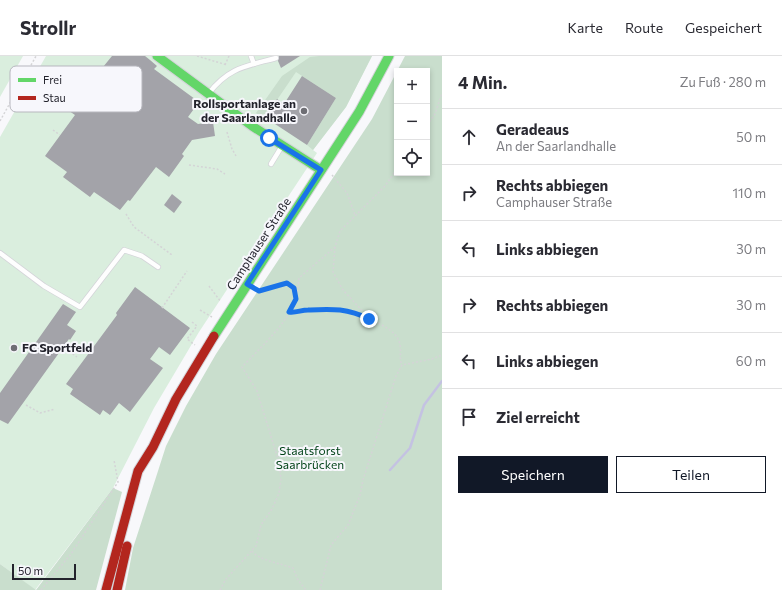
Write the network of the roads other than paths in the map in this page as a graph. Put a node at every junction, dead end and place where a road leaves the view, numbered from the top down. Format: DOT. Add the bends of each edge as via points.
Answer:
graph roads {
  1 [pos="157,56"];
  2 [pos="251,56"];
  3 [pos="389,56"];
  4 [pos="276,58"];
  5 [pos="254,64"];
  6 [pos="208,94"];
  7 [pos="282,146"];
  8 [pos="272,164"];
  9 [pos="321,170"];
  10 [pos="0,253"];
  11 [pos="158,267"];
  12 [pos="153,447"];
  13 [pos="106,590"];
  14 [pos="117,590"];
  1 -- 6 [label="main road"];
  2 -- 5 [label="lane"];
  3 -- 9 [label="main road, Camphauser Straße" via="359,112"];
  4 -- 5 [label="lane"];
  5 -- 6 [label="lane" via="232,71 219,80"];
  6 -- 7 [label="main road"];
  7 -- 8 [label="lane"];
  7 -- 9 [label="main road"];
  9 -- 12 [label="main road, Camphauser Straße" via="179,392"];
  10 -- 11 [label="lane" via="44,286 80,307 124,250 142,256"];
  12 -- 13 [label="main road, Camphauser Straße" via="138,471"];
  12 -- 14 [label="main road, Camphauser Straße"];
}
